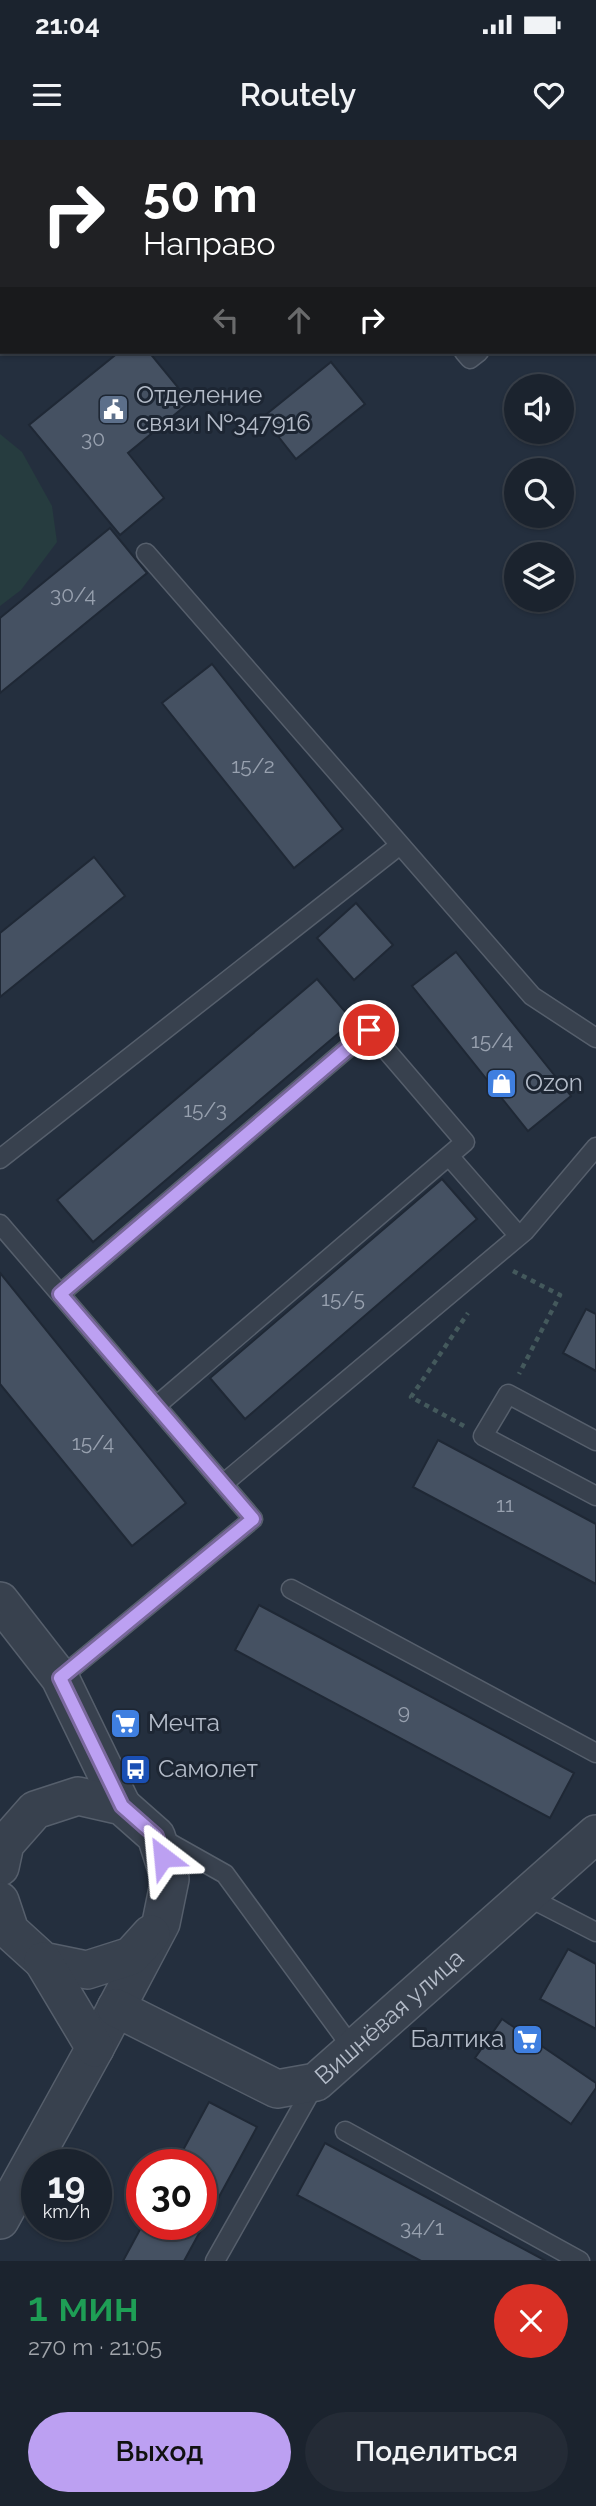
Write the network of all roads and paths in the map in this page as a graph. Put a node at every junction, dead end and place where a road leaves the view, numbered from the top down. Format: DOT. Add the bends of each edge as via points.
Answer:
graph roads {
  1 [pos="146,553"];
  2 [pos="400,845"];
  3 [pos="596,1038"];
  4 [pos="596,1147"];
  5 [pos="449,1156"];
  6 [pos="0,1159"];
  7 [pos="0,1224"];
  8 [pos="519,1236"];
  9 [pos="60,1294"];
  10 [pos="470,1308"];
  11 [pos="509,1394"];
  12 [pos="156,1406"];
  13 [pos="483,1436"];
  14 [pos="596,1441"];
  15 [pos="223,1484"];
  16 [pos="596,1496"];
  17 [pos="291,1589"];
  18 [pos="0,1601"];
  19 [pos="60,1678"];
  20 [pos="596,1753"];
  21 [pos="122,1806"];
  22 [pos="596,1834"];
  23 [pos="156,1836"];
  24 [pos="0,1867"];
  25 [pos="526,1896"];
  26 [pos="0,1901"];
  27 [pos="161,1923"];
  28 [pos="596,1932"];
  29 [pos="43,1961"];
  30 [pos="116,2008"];
  31 [pos="95,2048"];
  32 [pos="353,2049"];
  33 [pos="316,2082"];
  34 [pos="345,2131"];
  35 [pos="0,2220"];
  36 [pos="215,2261"];
  37 [pos="580,2261"];
  1 -- 2 [label="lane"];
  2 -- 3 [label="lane" via="532,996"];
  2 -- 6 [label="lane"];
  4 -- 8 [label="lane"];
  5 -- 8 [label="lane"];
  5 -- 9 [label="lane" via="465,1142 369,1030"];
  5 -- 12 [label="lane"];
  7 -- 9 [label="lane"];
  8 -- 11 [label="path" via="500,1264 560,1295"];
  8 -- 15 [label="lane"];
  9 -- 12 [label="lane"];
  10 -- 13 [label="path" via="411,1397"];
  11 -- 13 [label="lane"];
  11 -- 14 [label="lane"];
  12 -- 15 [label="lane"];
  13 -- 16 [label="lane"];
  15 -- 19 [label="lane" via="253,1519"];
  17 -- 20 [label="lane"];
  18 -- 19 [label="street"];
  19 -- 21 [label="street"];
  21 -- 23 [label="street"];
  21 -- 24 [label="street" via="78,1796 35,1810 5,1844"];
  22 -- 25 [label="street, Вишнёвая улица"];
  23 -- 27 [label="street" via="170,1879"];
  23 -- 32 [label="lane" via="225,1874"];
  25 -- 28 [label="lane"];
  25 -- 32 [label="street, Вишнёвая улица"];
  26 -- 29 [label="street" via="9,1931"];
  27 -- 29 [label="street" via="131,1956 88,1970"];
  27 -- 30 [label="street"];
  29 -- 31 [label="street"];
  30 -- 31 [label="street"];
  30 -- 33 [label="street, Вишнёвая улица" via="277,2089"];
  31 -- 35 [label="street"];
  32 -- 33 [label="street, Вишнёвая улица"];
  33 -- 36 [label="lane"];
  34 -- 37 [label="lane"];
}
